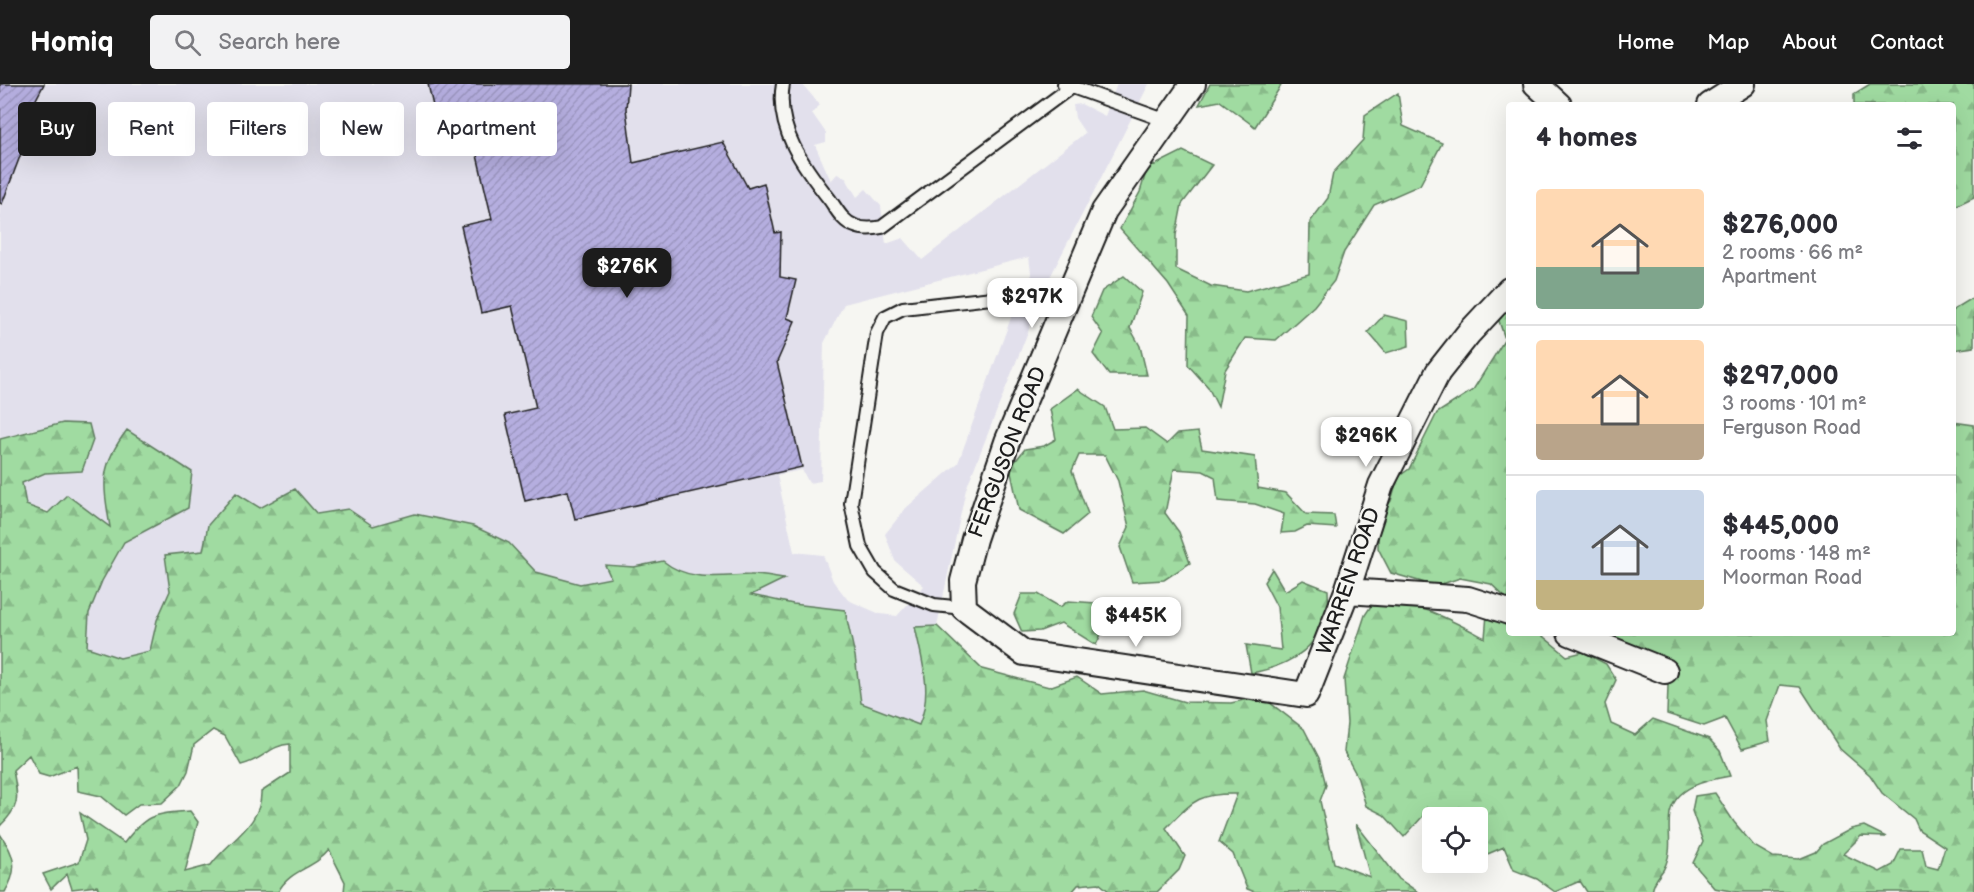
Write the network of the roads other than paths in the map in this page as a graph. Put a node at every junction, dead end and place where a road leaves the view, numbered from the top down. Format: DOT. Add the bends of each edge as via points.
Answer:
graph roads {
  1 [pos="783,84"];
  2 [pos="1193,84"];
  3 [pos="1536,84"];
  4 [pos="1743,84"];
  5 [pos="1067,85"];
  6 [pos="1557,102"];
  7 [pos="1715,102"];
  8 [pos="1167,121"];
  9 [pos="1071,289"];
  10 [pos="1506,293"];
  11 [pos="1347,591"];
  12 [pos="964,608"];
  13 [pos="1506,611"];
  14 [pos="1578,636"];
  15 [pos="1665,671"];
  1 -- 5 [label="lane" via="782,105 789,136 807,171 845,221 870,229 882,227"];
  2 -- 8 [label="street, FERGUSON ROAD"];
  3 -- 6 [label="street"];
  4 -- 7 [label="street"];
  5 -- 8 [label="lane"];
  8 -- 9 [label="street, FERGUSON ROAD" via="1104,212"];
  9 -- 12 [label="street, FERGUSON ROAD" via="1007,442 974,539 963,581"];
  9 -- 12 [label="lane" via="903,308 885,317 877,333 851,503 860,546 875,572 894,589 934,605"];
  10 -- 11 [label="street, WARREN ROAD" via="1438,372 1381,484"];
  11 -- 12 [label="street, WARREN ROAD" via="1306,695 1024,653"];
  11 -- 13 [label="street" via="1468,598"];
  14 -- 15 [label="street"];
}
